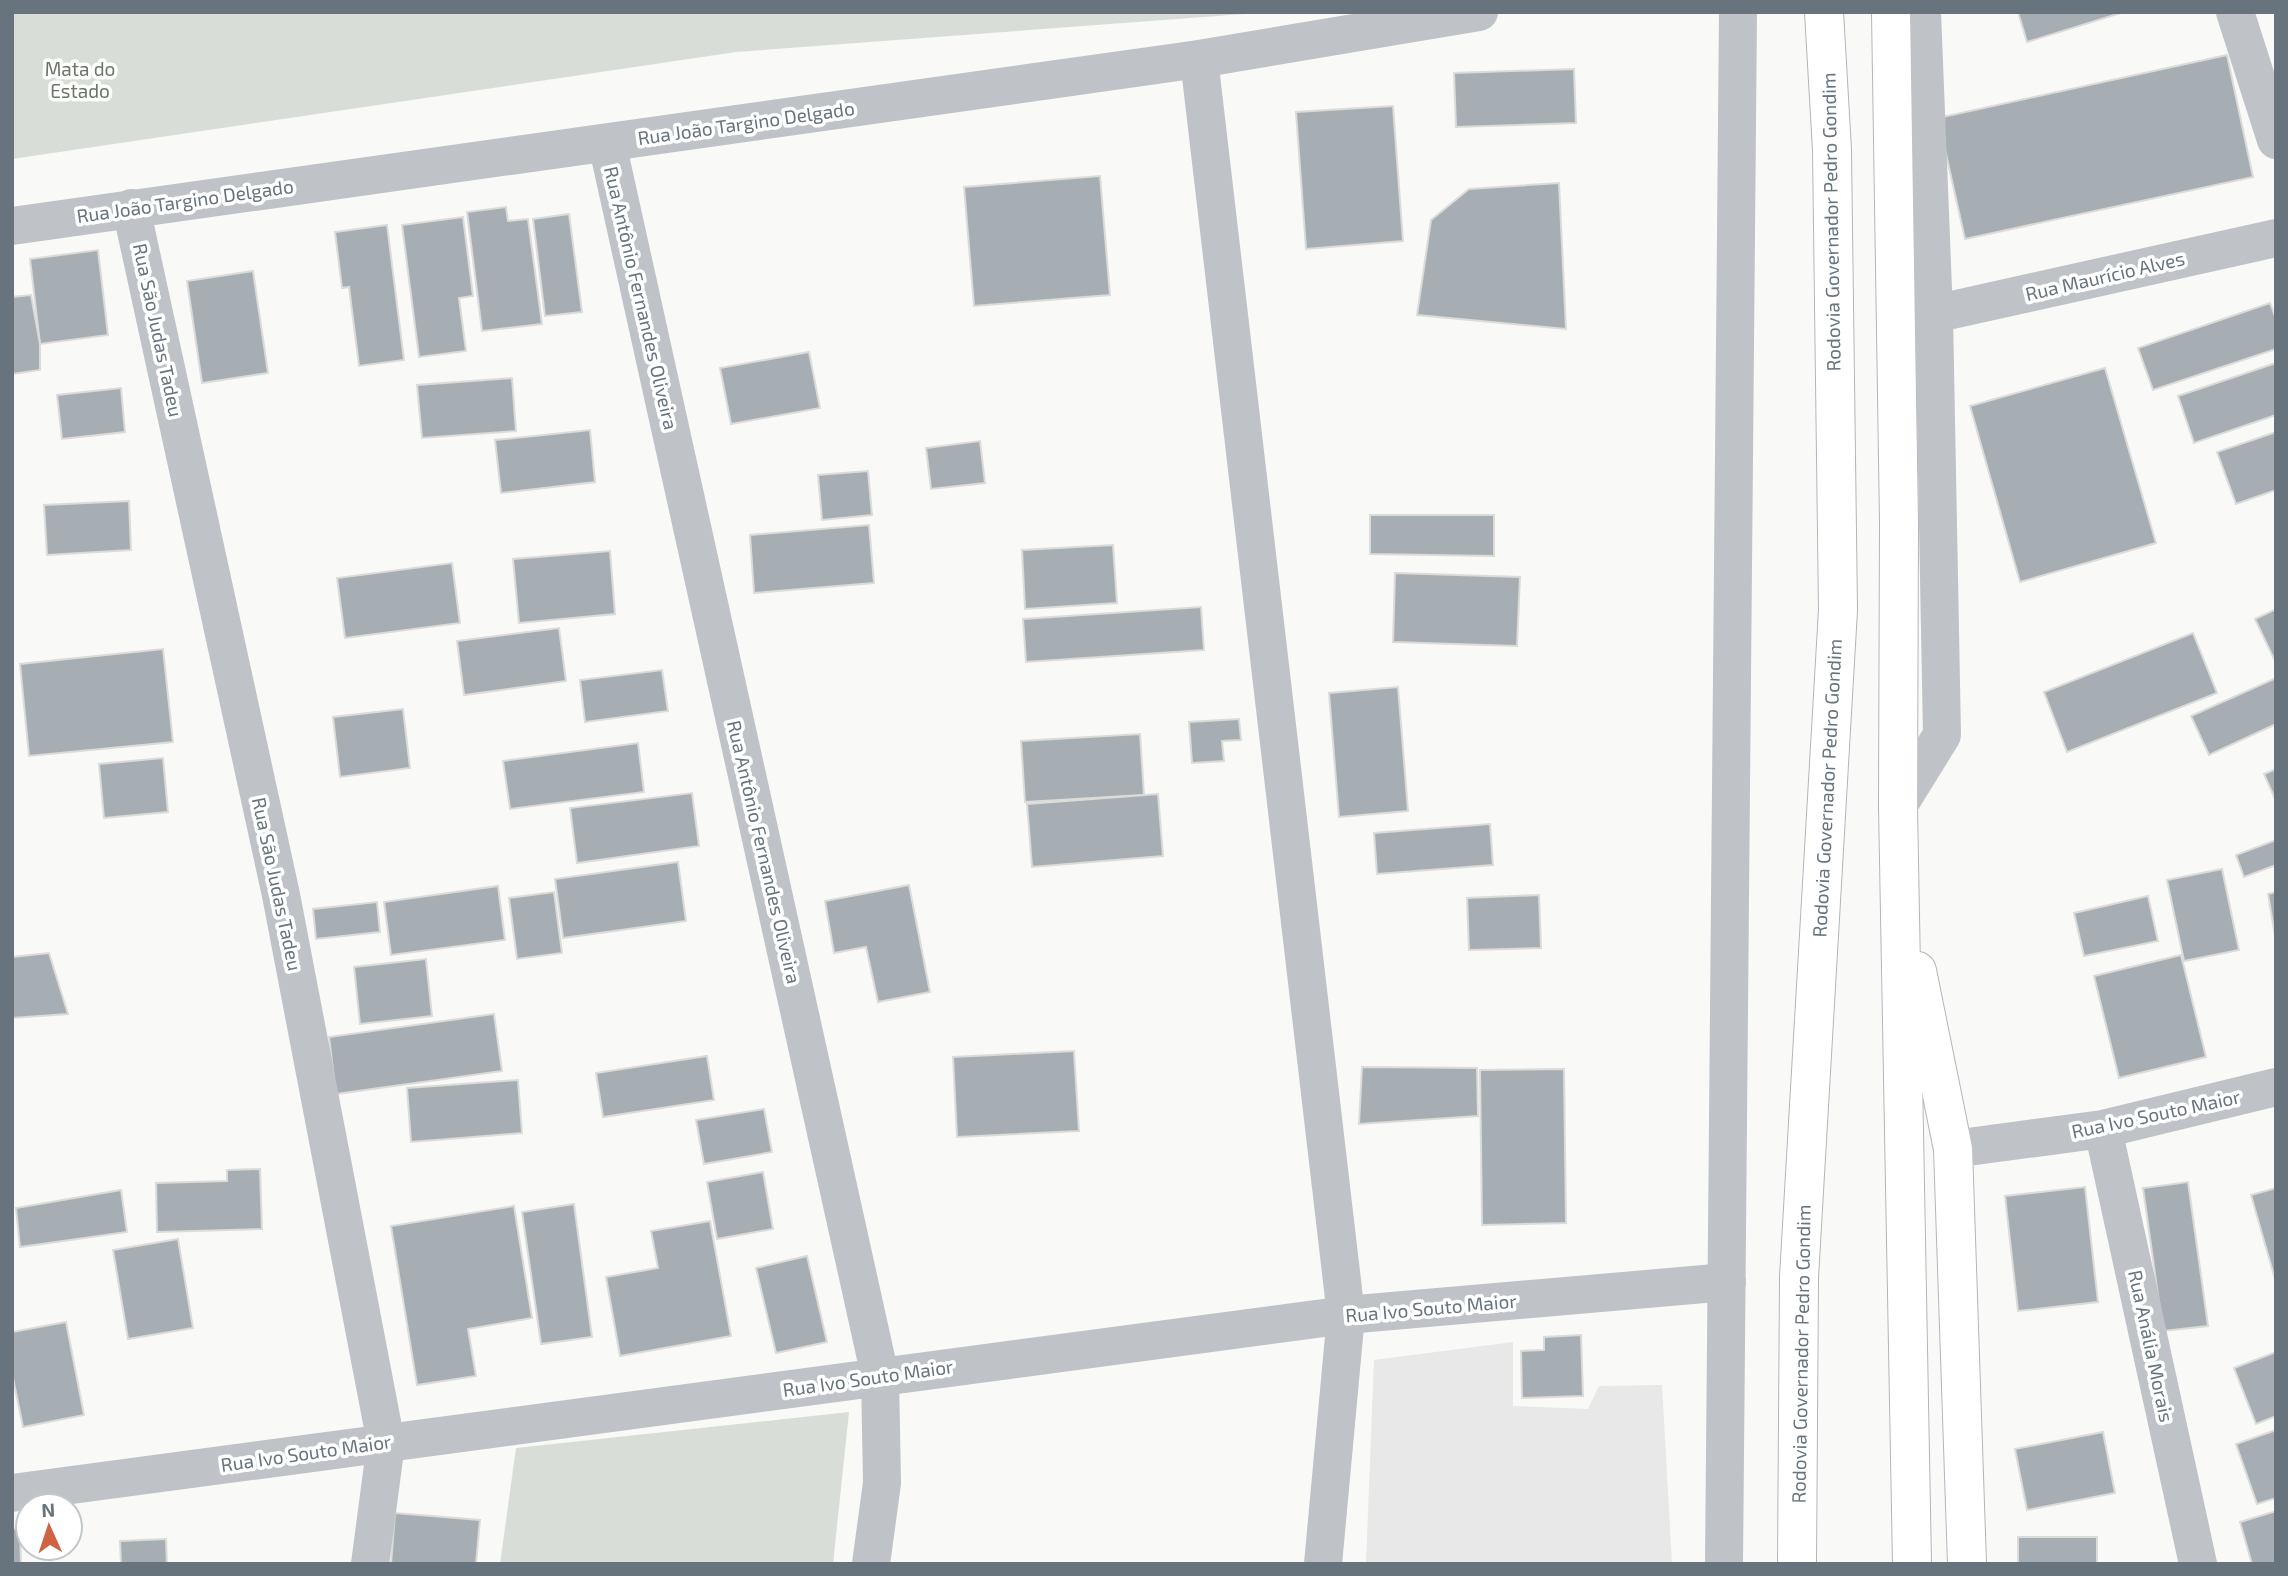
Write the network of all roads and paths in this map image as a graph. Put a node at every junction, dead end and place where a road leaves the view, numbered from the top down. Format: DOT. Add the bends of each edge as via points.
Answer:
graph roads {
  1 [pos="1479,12"];
  2 [pos="1738,12"];
  3 [pos="1824,12"];
  4 [pos="1891,12"];
  5 [pos="1922,12"];
  6 [pos="2235,12"];
  7 [pos="1199,59"];
  8 [pos="2276,140"];
  9 [pos="607,143"];
  10 [pos="131,208"];
  11 [pos="12,226"];
  12 [pos="2276,238"];
  13 [pos="1934,314"];
  14 [pos="1898,806"];
  15 [pos="1899,882"];
  16 [pos="2276,1087"];
  17 [pos="2103,1129"];
  18 [pos="1953,1149"];
  19 [pos="1727,1282"];
  20 [pos="1346,1315"];
  21 [pos="880,1376"];
  22 [pos="386,1443"];
  23 [pos="12,1493"];
  24 [pos="370,1564"];
  25 [pos="871,1564"];
  26 [pos="1323,1564"];
  27 [pos="1724,1564"];
  28 [pos="1797,1564"];
  29 [pos="1912,1564"];
  30 [pos="1967,1564"];
  31 [pos="2199,1564"];
  1 -- 7 [label="street, Rua João Targino Delgado"];
  2 -- 19 [label="street"];
  3 -- 28 [label="highway, Rodovia Governador Pedro Gondim" via="1832,150 1838,610 1799,1277"];
  4 -- 14 [label="highway"];
  5 -- 13 [label="street"];
  6 -- 8 [label="street"];
  7 -- 9 [label="street, Rua João Targino Delgado"];
  7 -- 20 [label="street"];
  9 -- 10 [label="street, Rua João Targino Delgado"];
  9 -- 21 [label="street, Rua Antônio Fernandes Oliveira"];
  10 -- 11 [label="street, Rua João Targino Delgado"];
  10 -- 22 [label="street, Rua São Judas Tadeu" via="281,895"];
  12 -- 13 [label="street, Rua Maurício Alves"];
  13 -- 14 [label="street" via="1942,735"];
  14 -- 15 [label="highway"];
  15 -- 18 [label="highway"];
  15 -- 29 [label="highway"];
  16 -- 17 [label="street, Rua Ivo Souto Maior"];
  17 -- 18 [label="street, Rua Ivo Souto Maior"];
  17 -- 31 [label="street, Rua Anália Morais"];
  18 -- 30 [label="highway"];
  19 -- 20 [label="street, Rua Ivo Souto Maior"];
  19 -- 27 [label="street"];
  20 -- 21 [label="street, Rua Ivo Souto Maior"];
  20 -- 26 [label="street"];
  21 -- 22 [label="street, Rua Ivo Souto Maior"];
  21 -- 25 [label="street, Rua Antônio Fernandes Oliveira" via="882,1483"];
  22 -- 23 [label="street, Rua Ivo Souto Maior"];
  22 -- 24 [label="street, Rua São Judas Tadeu"];
}
